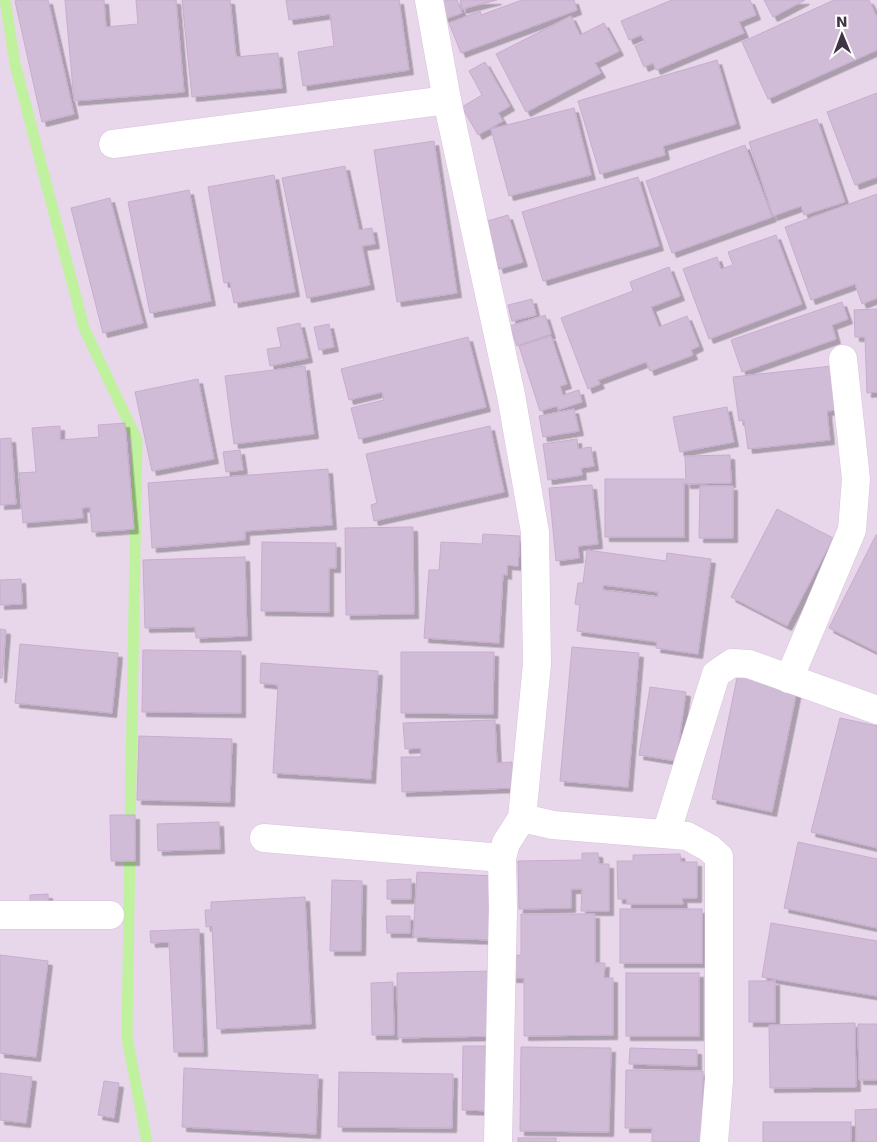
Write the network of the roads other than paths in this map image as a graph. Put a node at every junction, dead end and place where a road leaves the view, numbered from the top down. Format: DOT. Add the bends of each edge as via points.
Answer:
graph roads {
  1 [pos="429,0"];
  2 [pos="447,100"];
  3 [pos="113,144"];
  4 [pos="843,359"];
  5 [pos="789,678"];
  6 [pos="877,710"];
  7 [pos="522,818"];
  8 [pos="666,834"];
  9 [pos="264,838"];
  10 [pos="502,858"];
  11 [pos="0,915"];
  12 [pos="110,915"];
  13 [pos="498,1142"];
  14 [pos="714,1142"];
  1 -- 2 [label="street"];
  2 -- 3 [label="street"];
  2 -- 7 [label="street" via="511,395 535,532 537,664"];
  4 -- 5 [label="street" via="856,479 852,530"];
  5 -- 6 [label="street"];
  5 -- 8 [label="street" via="749,664 732,663 716,674"];
  7 -- 8 [label="street" via="552,825"];
  7 -- 10 [label="street" via="506,843"];
  8 -- 14 [label="street" via="687,836 719,857 719,1080"];
  9 -- 10 [label="street"];
  10 -- 13 [label="street"];
  11 -- 12 [label="street"];
}
